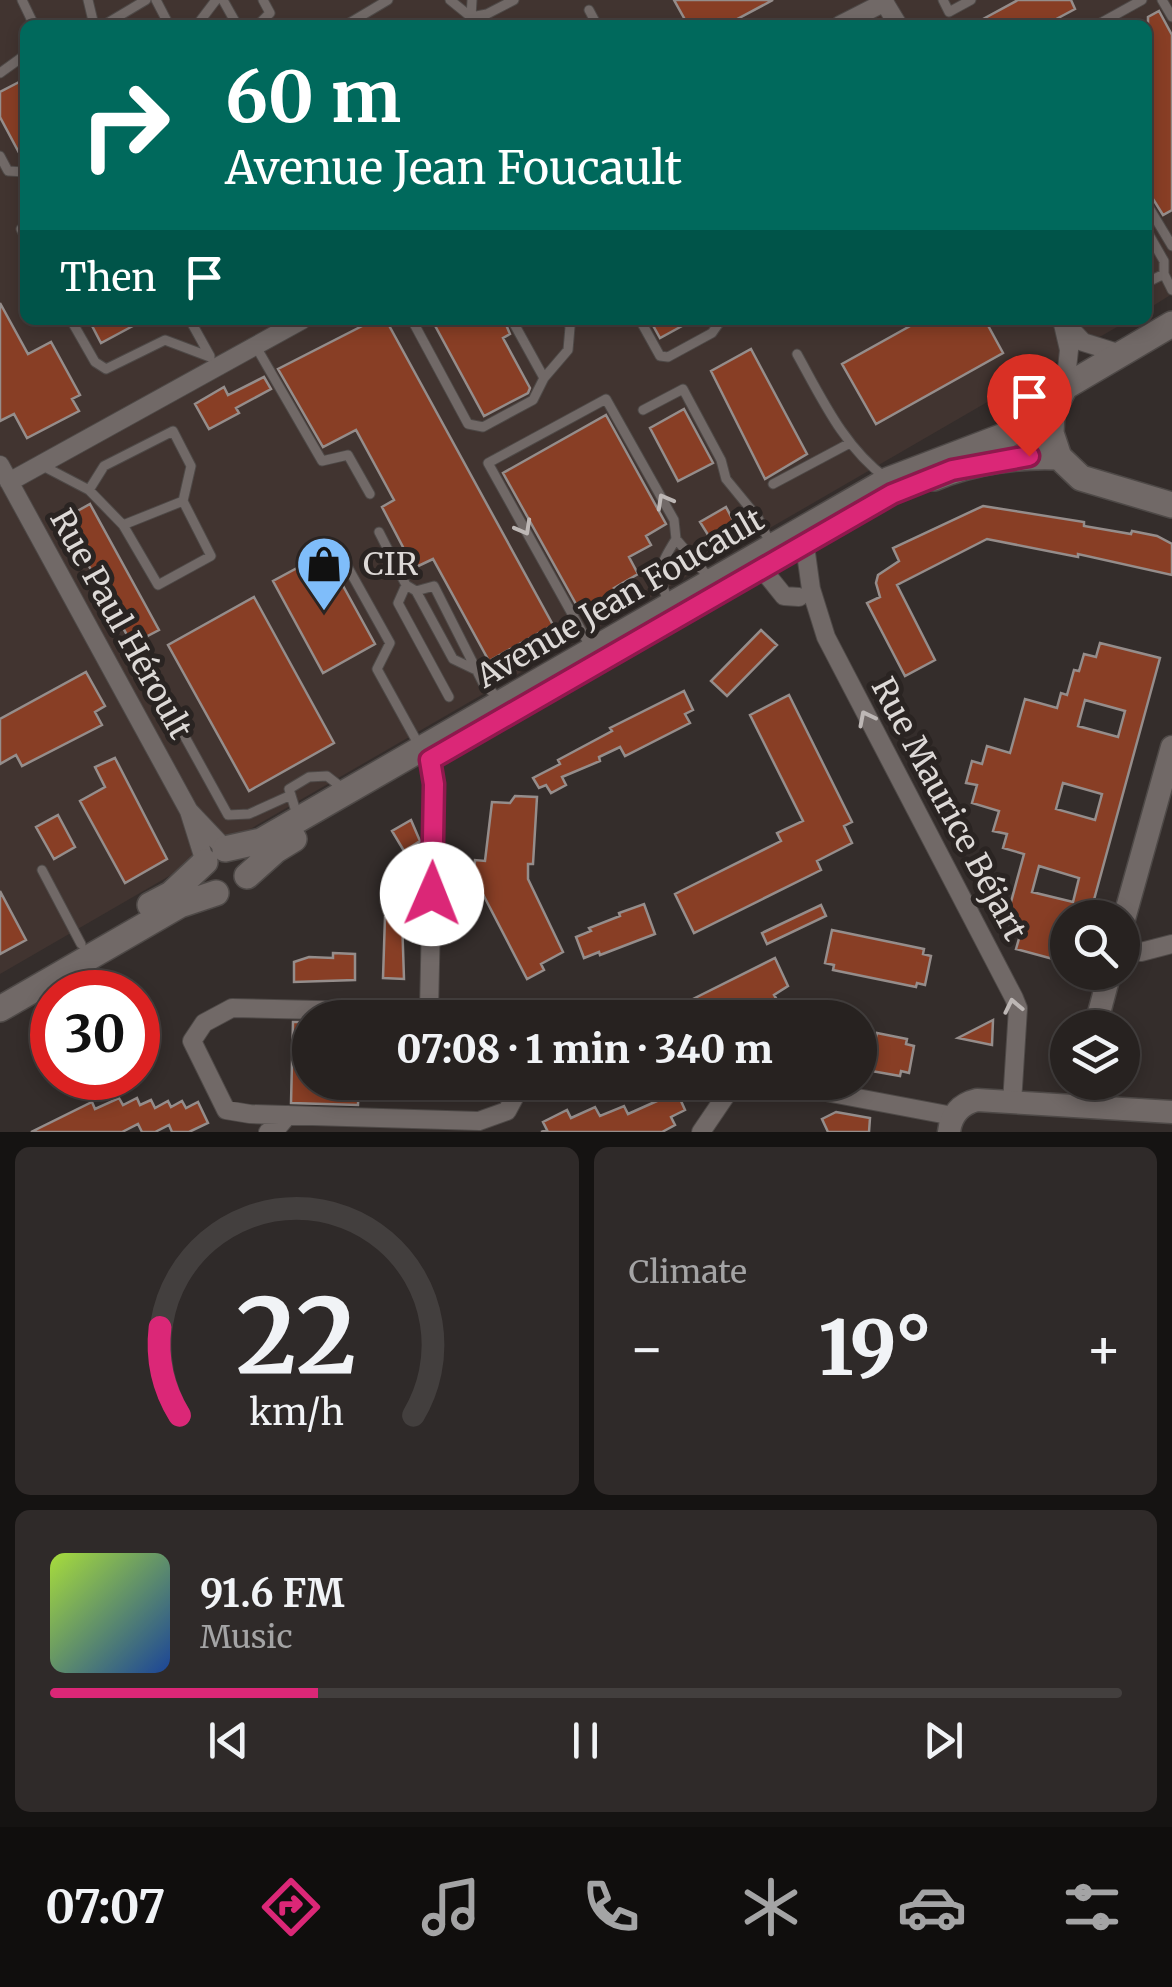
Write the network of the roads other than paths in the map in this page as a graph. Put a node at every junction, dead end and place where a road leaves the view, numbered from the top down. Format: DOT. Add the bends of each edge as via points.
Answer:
graph roads {
  1 [pos="146,0"];
  2 [pos="220,0"];
  3 [pos="388,0"];
  4 [pos="450,0"];
  5 [pos="472,0"];
  6 [pos="514,0"];
  7 [pos="943,0"];
  8 [pos="971,0"];
  9 [pos="1142,0"];
  10 [pos="1162,0"];
  11 [pos="884,1"];
  12 [pos="589,10"];
  13 [pos="471,17"];
  14 [pos="1172,17"];
  15 [pos="112,20"];
  16 [pos="202,20"];
  17 [pos="354,20"];
  18 [pos="594,20"];
  19 [pos="849,20"];
  20 [pos="1107,20"];
  21 [pos="0,156"];
  22 [pos="20,171"];
  23 [pos="1152,213"];
  24 [pos="1152,240"];
  25 [pos="1172,246"];
  26 [pos="1164,274"];
  27 [pos="1152,280"];
  28 [pos="1172,290"];
  29 [pos="1172,324"];
  30 [pos="75,325"];
  31 [pos="193,325"];
  32 [pos="293,325"];
  33 [pos="415,325"];
  34 [pos="515,325"];
  35 [pos="568,325"];
  36 [pos="643,325"];
  37 [pos="718,325"];
  38 [pos="1063,325"];
  39 [pos="1067,325"];
  40 [pos="255,346"];
  41 [pos="797,354"];
  42 [pos="1121,354"];
  43 [pos="213,362"];
  44 [pos="544,378"];
  45 [pos="1064,387"];
  46 [pos="643,410"];
  47 [pos="1052,412"];
  48 [pos="850,443"];
  49 [pos="1060,457"];
  50 [pos="40,465"];
  51 [pos="5,474"];
  52 [pos="888,480"];
  53 [pos="773,484"];
  54 [pos="89,490"];
  55 [pos="370,494"];
  56 [pos="183,501"];
  57 [pos="1171,505"];
  58 [pos="123,526"];
  59 [pos="379,532"];
  60 [pos="676,540"];
  61 [pos="805,546"];
  62 [pos="337,548"];
  63 [pos="768,559"];
  64 [pos="713,582"];
  65 [pos="411,588"];
  66 [pos="799,597"];
  67 [pos="671,606"];
  68 [pos="550,646"];
  69 [pos="593,652"];
  70 [pos="476,670"];
  71 [pos="482,682"];
  72 [pos="449,697"];
  73 [pos="502,703"];
  74 [pos="180,728"];
  75 [pos="1172,747"];
  76 [pos="426,755"];
  77 [pos="294,808"];
  78 [pos="215,856"];
  79 [pos="42,870"];
  80 [pos="247,876"];
  81 [pos="216,893"];
  82 [pos="1129,900"];
  83 [pos="81,944"];
  84 [pos="1172,944"];
  85 [pos="1140,952"];
  86 [pos="0,990"];
  87 [pos="430,1000"];
  88 [pos="0,1009"];
  89 [pos="292,1009"];
  90 [pos="513,1100"];
  91 [pos="723,1100"];
  92 [pos="849,1100"];
  93 [pos="1076,1100"];
  94 [pos="1012,1102"];
  95 [pos="1074,1106"];
  96 [pos="226,1110"];
  97 [pos="1172,1112"];
  98 [pos="288,1116"];
  99 [pos="951,1124"];
  100 [pos="235,1132"];
  101 [pos="268,1132"];
  102 [pos="701,1132"];
  1 -- 15 [label="lane"];
  2 -- 16 [label="lane"];
  3 -- 17 [label="lane"];
  4 -- 13 [label="lane"];
  5 -- 13 [label="lane"];
  6 -- 13 [label="lane"];
  7 -- 8 [label="lane" via="950,12"];
  9 -- 20 [label="lane"];
  10 -- 14 [label="lane"];
  11 -- 19 [label="street"];
  12 -- 18 [label="lane"];
  21 -- 22 [label="lane" via="8,170"];
  23 -- 25 [label="lane"];
  24 -- 26 [label="lane"];
  26 -- 27 [label="lane"];
  26 -- 28 [label="lane"];
  29 -- 42 [label="main road"];
  30 -- 43 [label="lane" via="106,369 165,340"];
  31 -- 43 [label="lane"];
  32 -- 40 [label="street"];
  33 -- 44 [label="lane" via="468,424 483,427 533,400"];
  34 -- 44 [label="lane"];
  35 -- 44 [label="lane" via="568,350"];
  36 -- 37 [label="lane" via="660,356 668,358"];
  38 -- 45 [label="street" via="1069,350"];
  39 -- 42 [label="street" via="1083,342"];
  40 -- 43 [label="street"];
  40 -- 55 [label="lane" via="322,461 348,455"];
  41 -- 48 [label="lane"];
  42 -- 45 [label="main road"];
  43 -- 50 [label="street"];
  45 -- 47 [label="main road"];
  46 -- 63 [label="lane" via="683,389 726,479 758,518"];
  47 -- 49 [label="main road"];
  47 -- 52 [label="main road, Avenue Jean Foucault"];
  48 -- 52 [label="lane"];
  48 -- 53 [label="lane"];
  49 -- 57 [label="main road" via="1081,478"];
  49 -- 61 [label="main road, Avenue Jean Foucault" via="952,470 892,494"];
  50 -- 51 [label="street"];
  50 -- 54 [label="lane"];
  51 -- 78 [label="street, Rue Paul Héroult"];
  52 -- 63 [label="main road, Avenue Jean Foucault"];
  54 -- 56 [label="lane" via="104,466 172,431 192,466"];
  54 -- 58 [label="lane"];
  56 -- 58 [label="lane"];
  56 -- 58 [label="lane" via="211,556 158,586"];
  59 -- 65 [label="lane"];
  60 -- 64 [label="lane"];
  60 -- 67 [label="lane" via="662,562 660,582"];
  60 -- 69 [label="lane, one-way" via="674,520 606,399 488,464"];
  61 -- 63 [label="main road, Avenue Jean Foucault"];
  94 -- 61 [label="street, Rue Maurice Béjart, one-way" via="1018,1008 826,637"];
  62 -- 76 [label="lane" via="390,643 377,669"];
  63 -- 64 [label="main road, Avenue Jean Foucault"];
  63 -- 66 [label="street" via="784,596"];
  63 -- 76 [label="main road, Avenue Jean Foucault"];
  64 -- 67 [label="main road, Avenue Jean Foucault"];
  65 -- 70 [label="lane" via="453,659"];
  65 -- 70 [label="lane" via="434,586"];
  65 -- 72 [label="lane" via="398,603"];
  67 -- 69 [label="main road, Avenue Jean Foucault"];
  68 -- 71 [label="lane"];
  69 -- 73 [label="main road, Avenue Jean Foucault"];
  70 -- 71 [label="lane"];
  71 -- 73 [label="lane"];
  73 -- 76 [label="main road, Avenue Jean Foucault"];
  74 -- 77 [label="lane" via="228,815"];
  75 -- 82 [label="street"];
  76 -- 77 [label="main road, Avenue Jean Foucault" via="348,792"];
  76 -- 80 [label="main road, Avenue Jean Foucault" via="276,850"];
  76 -- 87 [label="street" via="434,784"];
  77 -- 78 [label="main road, Avenue Jean Foucault" via="261,841"];
  78 -- 80 [label="main road" via="242,858"];
  78 -- 81 [label="main road" via="203,880"];
  78 -- 83 [label="main road, Avenue Jean Foucault" via="171,894"];
  79 -- 83 [label="lane"];
  80 -- 81 [label="main road" via="236,892"];
  81 -- 88 [label="main road" via="180,905"];
  83 -- 86 [label="main road, Avenue Jean Foucault"];
  84 -- 85 [label="street"];
  89 -- 96 [label="street" via="232,1008 204,1023 192,1041"];
  90 -- 98 [label="street" via="506,1111 479,1121"];
  91 -- 102 [label="street"];
  92 -- 99 [label="street"];
  93 -- 95 [label="street"];
  94 -- 95 [label="street"];
  94 -- 99 [label="street" via="977,1100 960,1108"];
  95 -- 97 [label="street"];
  96 -- 98 [label="street"];
  96 -- 100 [label="street"];
  98 -- 101 [label="street"];
}
